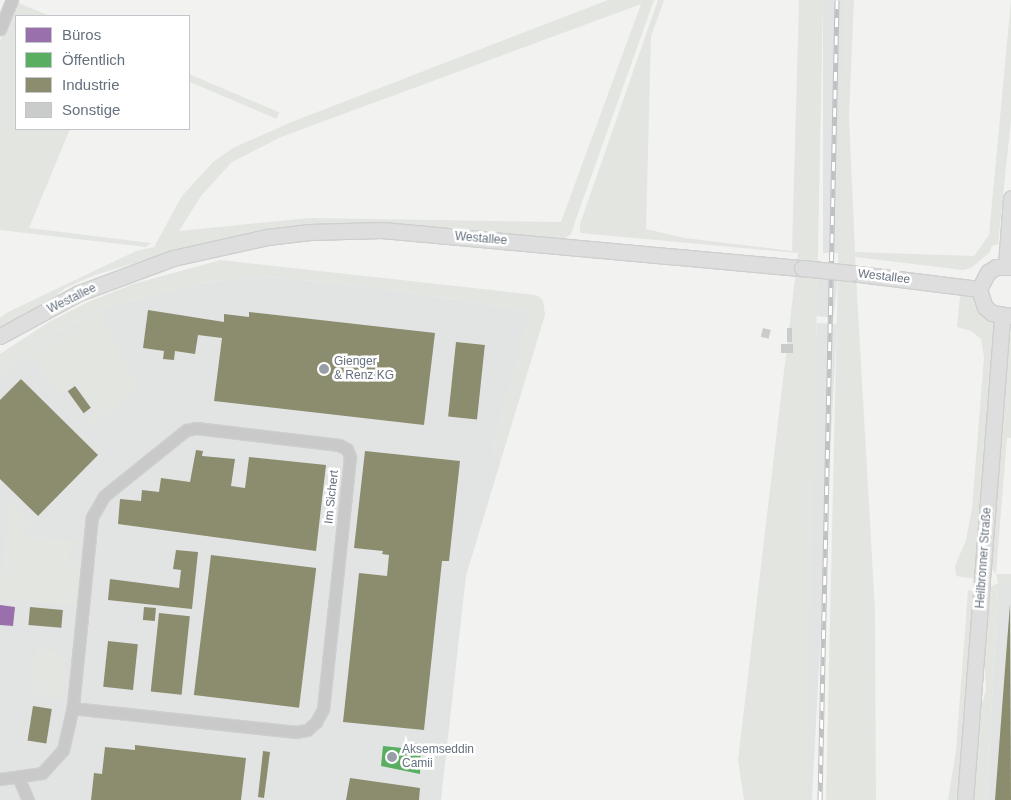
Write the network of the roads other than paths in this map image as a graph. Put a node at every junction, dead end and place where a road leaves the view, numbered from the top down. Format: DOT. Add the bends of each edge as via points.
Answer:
graph roads {
  1 [pos="12,0"];
  2 [pos="0,29"];
  3 [pos="1011,198"];
  4 [pos="1009,266"];
  5 [pos="979,289"];
  6 [pos="1006,316"];
  7 [pos="0,336"];
  8 [pos="72,708"];
  9 [pos="0,779"];
  10 [pos="19,779"];
  11 [pos="28,800"];
  12 [pos="966,800"];
  1 -- 2 [label="street"];
  3 -- 4 [label="main road"];
  4 -- 5 [label="main road" via="988,272"];
  5 -- 6 [label="main road" via="984,307"];
  5 -- 7 [label="main road, Westallee, bridge" via="802,268 382,230 310,232 267,237 174,258 79,293"];
  6 -- 12 [label="main road, Heilbronner Straße"];
  8 -- 8 [label="street, Im Sichert" via="92,517 104,496 186,430 196,428 338,444 347,449 350,457 324,699 316,722 307,730 296,732"];
  8 -- 10 [label="street, Im Sichert" via="69,734 54,764 42,773"];
  9 -- 10 [label="street, Im Sichert"];
  10 -- 11 [label="street"];
}
